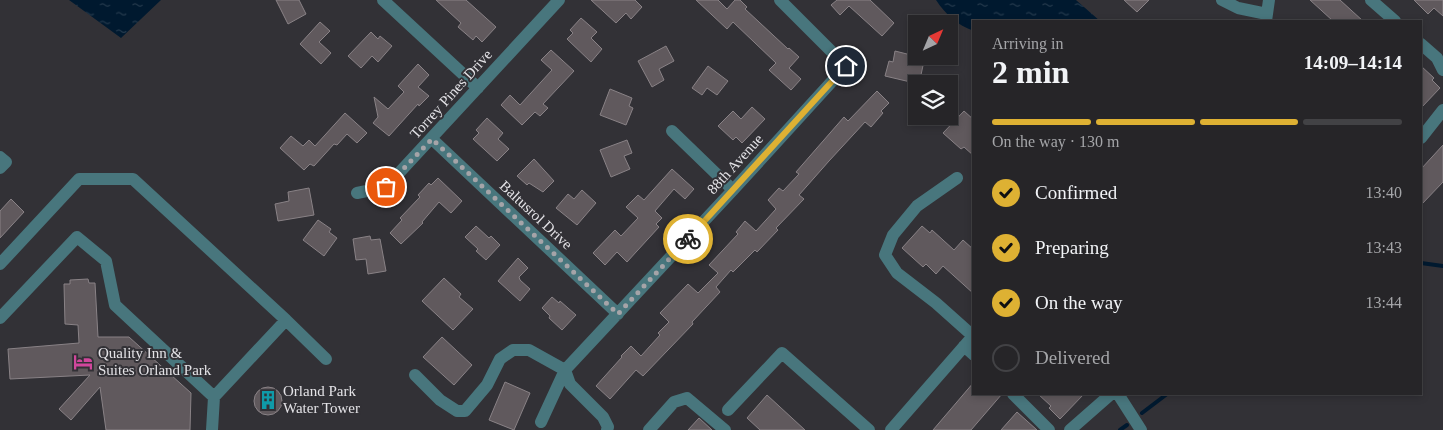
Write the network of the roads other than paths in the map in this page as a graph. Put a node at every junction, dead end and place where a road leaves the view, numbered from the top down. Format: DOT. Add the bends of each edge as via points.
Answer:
graph roads {
  1 [pos="384,0"];
  2 [pos="559,0"];
  3 [pos="780,0"];
  4 [pos="1222,0"];
  5 [pos="1269,0"];
  6 [pos="1371,0"];
  7 [pos="1267,18"];
  8 [pos="1394,20"];
  9 [pos="1422,45"];
  10 [pos="1443,70"];
  11 [pos="478,88"];
  12 [pos="1443,110"];
  13 [pos="672,131"];
  14 [pos="1422,137"];
  15 [pos="432,139"];
  16 [pos="0,157"];
  17 [pos="0,168"];
  18 [pos="958,178"];
  19 [pos="733,190"];
  20 [pos="357,193"];
  21 [pos="0,264"];
  22 [pos="618,314"];
  23 [pos="0,318"];
  24 [pos="286,320"];
  25 [pos="970,339"];
  26 [pos="326,358"];
  27 [pos="564,370"];
  28 [pos="415,376"];
  29 [pos="1014,395"];
  30 [pos="1111,395"];
  31 [pos="1119,395"];
  32 [pos="214,396"];
  33 [pos="728,410"];
  34 [pos="541,422"];
  35 [pos="212,430"];
  36 [pos="607,430"];
  37 [pos="649,430"];
  38 [pos="725,430"];
  39 [pos="869,430"];
  40 [pos="891,430"];
  41 [pos="1049,430"];
  42 [pos="1070,430"];
  43 [pos="1140,430"];
  1 -- 11 [label="street"];
  2 -- 11 [label="street, Torrey Pines Drive"];
  3 -- 19 [label="street, 88th Avenue" via="846,66"];
  4 -- 7 [label="street"];
  5 -- 7 [label="street"];
  6 -- 8 [label="street"];
  9 -- 10 [label="street" via="1437,58"];
  11 -- 15 [label="street, Torrey Pines Drive"];
  12 -- 14 [label="street"];
  13 -- 19 [label="street"];
  15 -- 20 [label="street, Torrey Pines Drive" via="386,187"];
  15 -- 22 [label="street, Baltusrol Drive"];
  16 -- 17 [label="street" via="6,162"];
  18 -- 25 [label="street" via="917,206 893,235 885,255 896,273 936,303"];
  19 -- 22 [label="street, 88th Avenue"];
  21 -- 24 [label="street" via="79,179 133,179"];
  22 -- 27 [label="street, 88th Avenue"];
  23 -- 32 [label="street" via="77,236 106,261 115,305"];
  24 -- 26 [label="street"];
  24 -- 32 [label="street"];
  25 -- 40 [label="street"];
  27 -- 28 [label="street" via="529,350 513,350 500,359 487,384 465,411 457,411 440,400"];
  27 -- 34 [label="street"];
  27 -- 36 [label="street" via="570,384 603,417"];
  29 -- 41 [label="street"];
  30 -- 42 [label="street"];
  31 -- 43 [label="street"];
  32 -- 35 [label="street"];
  33 -- 39 [label="street" via="782,353"];
  37 -- 38 [label="street" via="674,402 687,398"];
}
